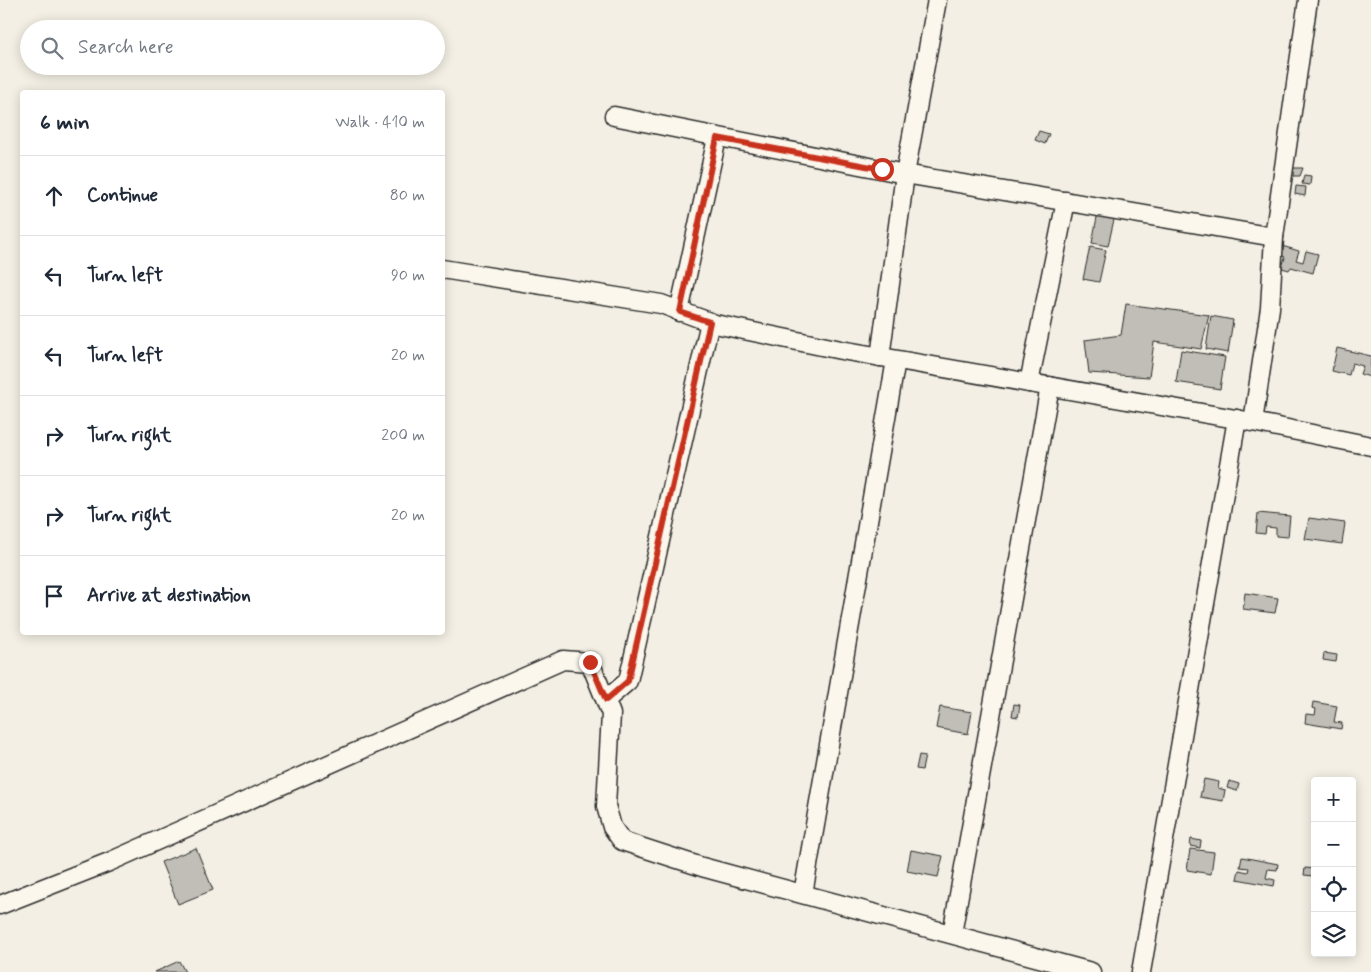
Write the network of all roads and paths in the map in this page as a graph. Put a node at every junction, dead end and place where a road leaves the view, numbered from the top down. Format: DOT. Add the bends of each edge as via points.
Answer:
graph roads {
  1 [pos="937,0"];
  2 [pos="1308,0"];
  3 [pos="614,116"];
  4 [pos="717,138"];
  5 [pos="905,174"];
  6 [pos="1066,201"];
  7 [pos="1274,237"];
  8 [pos="445,268"];
  9 [pos="680,312"];
  10 [pos="710,322"];
  11 [pos="888,358"];
  12 [pos="1029,383"];
  13 [pos="1050,386"];
  14 [pos="1245,420"];
  15 [pos="1371,446"];
  16 [pos="606,700"];
  17 [pos="803,894"];
  18 [pos="0,905"];
  19 [pos="952,934"];
  20 [pos="1091,972"];
  21 [pos="1141,972"];
  1 -- 5 [label="street"];
  2 -- 7 [label="street"];
  3 -- 4 [label="street"];
  4 -- 5 [label="street"];
  4 -- 9 [label="street"];
  5 -- 6 [label="street"];
  5 -- 11 [label="street"];
  6 -- 7 [label="street"];
  6 -- 12 [label="street"];
  7 -- 14 [label="street" via="1270,308"];
  8 -- 9 [label="street" via="661,304"];
  9 -- 10 [label="street"];
  10 -- 11 [label="street"];
  10 -- 16 [label="street" via="628,681"];
  11 -- 12 [label="street"];
  11 -- 17 [label="street"];
  12 -- 13 [label="street"];
  13 -- 14 [label="street"];
  13 -- 19 [label="street"];
  14 -- 15 [label="street"];
  14 -- 21 [label="street"];
  16 -- 17 [label="street" via="611,714 606,806 612,827 622,841"];
  16 -- 18 [label="street" via="590,662 563,660 109,862"];
  17 -- 19 [label="street"];
  19 -- 20 [label="street"];
}
